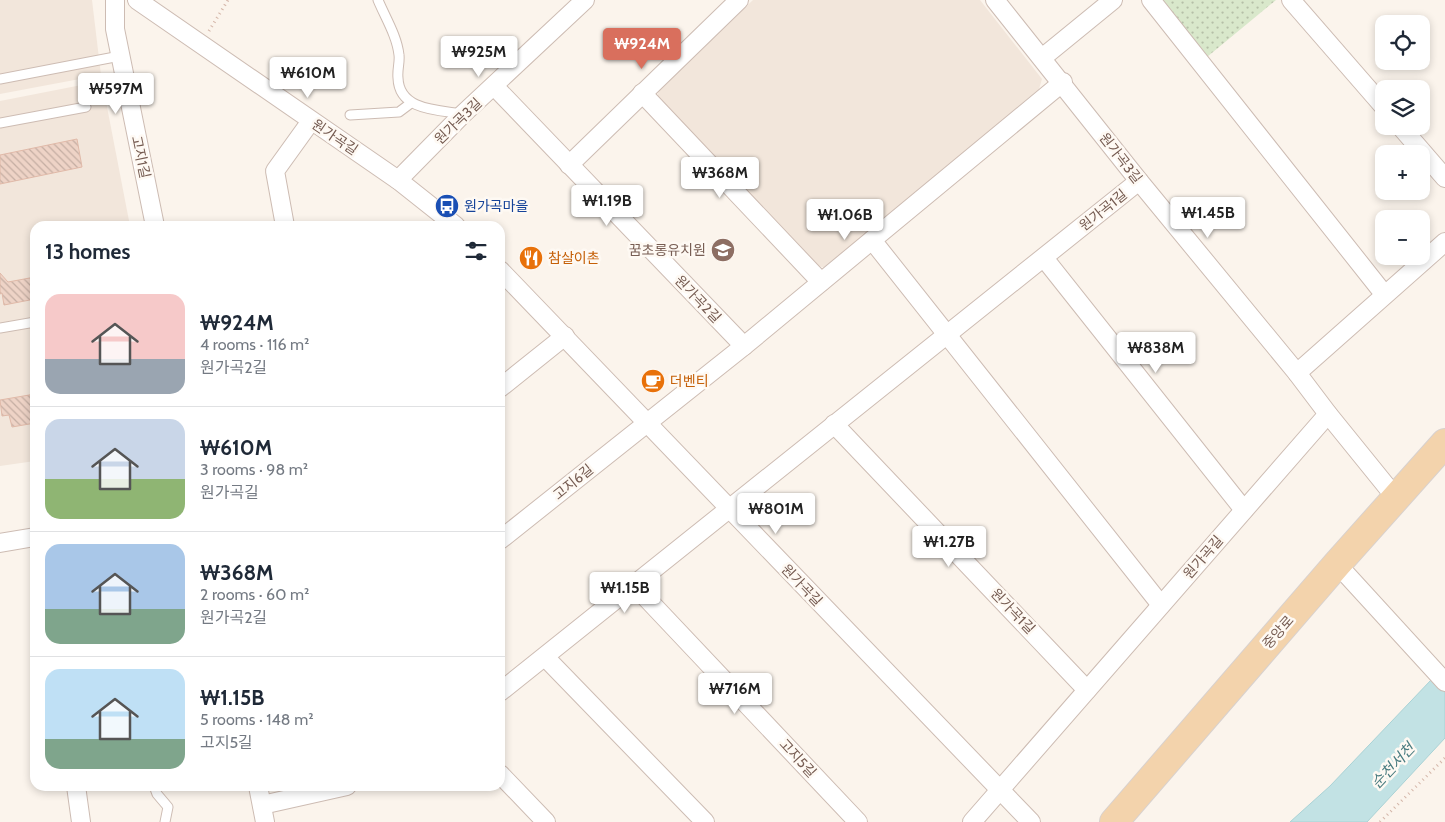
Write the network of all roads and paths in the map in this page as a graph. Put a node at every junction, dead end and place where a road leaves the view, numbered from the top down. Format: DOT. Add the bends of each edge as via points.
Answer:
graph roads {
  1 [pos="115,0"];
  2 [pos="138,0"];
  3 [pos="228,0"];
  4 [pos="378,0"];
  5 [pos="585,0"];
  6 [pos="738,0"];
  7 [pos="995,0"];
  8 [pos="1113,0"];
  9 [pos="1151,0"];
  10 [pos="1291,0"];
  11 [pos="202,45"];
  12 [pos="120,56"];
  13 [pos="1042,58"];
  14 [pos="0,79"];
  15 [pos="1063,82"];
  16 [pos="494,86"];
  17 [pos="642,93"];
  18 [pos="1375,97"];
  19 [pos="411,104"];
  20 [pos="86,107"];
  21 [pos="463,114"];
  22 [pos="350,115"];
  23 [pos="311,121"];
  24 [pos="0,123"];
  25 [pos="1409,135"];
  26 [pos="569,165"];
  27 [pos="1443,171"];
  28 [pos="398,180"];
  29 [pos="1139,181"];
  30 [pos="154,221"];
  31 [pos="284,221"];
  32 [pos="450,221"];
  33 [pos="872,240"];
  34 [pos="1445,242"];
  35 [pos="1044,258"];
  36 [pos="505,275"];
  37 [pos="821,282"];
  38 [pos="1384,294"];
  39 [pos="30,323"];
  40 [pos="0,328"];
  41 [pos="948,334"];
  42 [pos="565,336"];
  43 [pos="744,346"];
  44 [pos="1297,372"];
  45 [pos="505,384"];
  46 [pos="1328,414"];
  47 [pos="646,424"];
  48 [pos="834,424"];
  49 [pos="1445,443"];
  50 [pos="1396,498"];
  51 [pos="727,508"];
  52 [pos="1244,510"];
  53 [pos="505,536"];
  54 [pos="30,540"];
  55 [pos="0,543"];
  56 [pos="1337,564"];
  57 [pos="634,586"];
  58 [pos="1161,605"];
  59 [pos="546,657"];
  60 [pos="1445,682"];
  61 [pos="505,688"];
  62 [pos="1087,690"];
  63 [pos="1445,758"];
  64 [pos="505,780"];
  65 [pos="1000,790"];
  66 [pos="77,791"];
  67 [pos="156,791"];
  68 [pos="259,791"];
  69 [pos="325,791"];
  70 [pos="262,805"];
  71 [pos="539,820"];
  72 [pos="81,822"];
  73 [pos="165,822"];
  74 [pos="265,822"];
  75 [pos="705,822"];
  76 [pos="858,822"];
  77 [pos="972,822"];
  78 [pos="1031,822"];
  79 [pos="1114,822"];
  80 [pos="1380,822"];
  1 -- 12 [label="street, 고지1길" via="115,29"];
  2 -- 11 [label="street, 원가곡길"];
  3 -- 11 [label="path"];
  4 -- 19 [label="lane" via="399,55 397,79"];
  5 -- 16 [label="street, 원가곡3길"];
  6 -- 17 [label="street"];
  7 -- 13 [label="street, 원가곡3길"];
  8 -- 13 [label="street"];
  9 -- 38 [label="street"];
  10 -- 18 [label="street"];
  11 -- 23 [label="street, 원가곡길"];
  12 -- 14 [label="lane"];
  12 -- 30 [label="street, 고지1길"];
  13 -- 15 [label="street, 원가곡3길"];
  15 -- 29 [label="street, 원가곡3길"];
  15 -- 33 [label="street"];
  16 -- 21 [label="street, 원가곡3길"];
  16 -- 26 [label="street, 원가곡2길"];
  17 -- 26 [label="street"];
  17 -- 37 [label="street"];
  19 -- 21 [label="lane"];
  19 -- 22 [label="lane, 원가곡길" via="399,112"];
  20 -- 24 [label="lane"];
  21 -- 28 [label="street, 원가곡3길"];
  23 -- 28 [label="street, 원가곡길"];
  23 -- 31 [label="street" via="275,171"];
  25 -- 27 [label="street"];
  26 -- 43 [label="street, 원가곡2길"];
  28 -- 32 [label="street, 원가곡길"];
  29 -- 35 [label="street, 원가곡1길"];
  29 -- 44 [label="street, 원가곡3길"];
  33 -- 37 [label="street"];
  33 -- 41 [label="street"];
  34 -- 38 [label="street"];
  35 -- 41 [label="street, 원가곡1길"];
  35 -- 52 [label="street"];
  36 -- 42 [label="street, 원가곡길"];
  37 -- 43 [label="street"];
  38 -- 44 [label="street"];
  39 -- 40 [label="lane"];
  41 -- 48 [label="street, 원가곡1길"];
  41 -- 58 [label="street"];
  42 -- 45 [label="street"];
  42 -- 47 [label="street, 원가곡길"];
  43 -- 47 [label="street"];
  44 -- 46 [label="street, 원가곡3길"];
  46 -- 50 [label="street, 원가곡3길"];
  46 -- 52 [label="street, 원가곡길"];
  47 -- 51 [label="street, 원가곡길"];
  47 -- 53 [label="street, 고지6길"];
  48 -- 51 [label="street, 원가곡1길"];
  48 -- 62 [label="street, 원가곡1길"];
  49 -- 50 [label="main road, 중앙로"];
  50 -- 56 [label="main road, 중앙로"];
  51 -- 57 [label="street"];
  51 -- 65 [label="street, 원가곡길"];
  52 -- 58 [label="street, 원가곡길"];
  54 -- 55 [label="street"];
  56 -- 60 [label="street"];
  56 -- 79 [label="main road, 중앙로"];
  57 -- 59 [label="street"];
  57 -- 76 [label="street, 고지5길"];
  58 -- 62 [label="street, 원가곡길"];
  59 -- 61 [label="street"];
  59 -- 75 [label="street"];
  62 -- 65 [label="street, 원가곡길"];
  63 -- 80 [label="path"];
  64 -- 71 [label="street"];
  65 -- 77 [label="street"];
  65 -- 78 [label="street, 원가곡길"];
  66 -- 72 [label="street"];
  67 -- 73 [label="lane" via="168,807"];
  68 -- 70 [label="street"];
  69 -- 70 [label="street"];
  70 -- 74 [label="street"];
}
